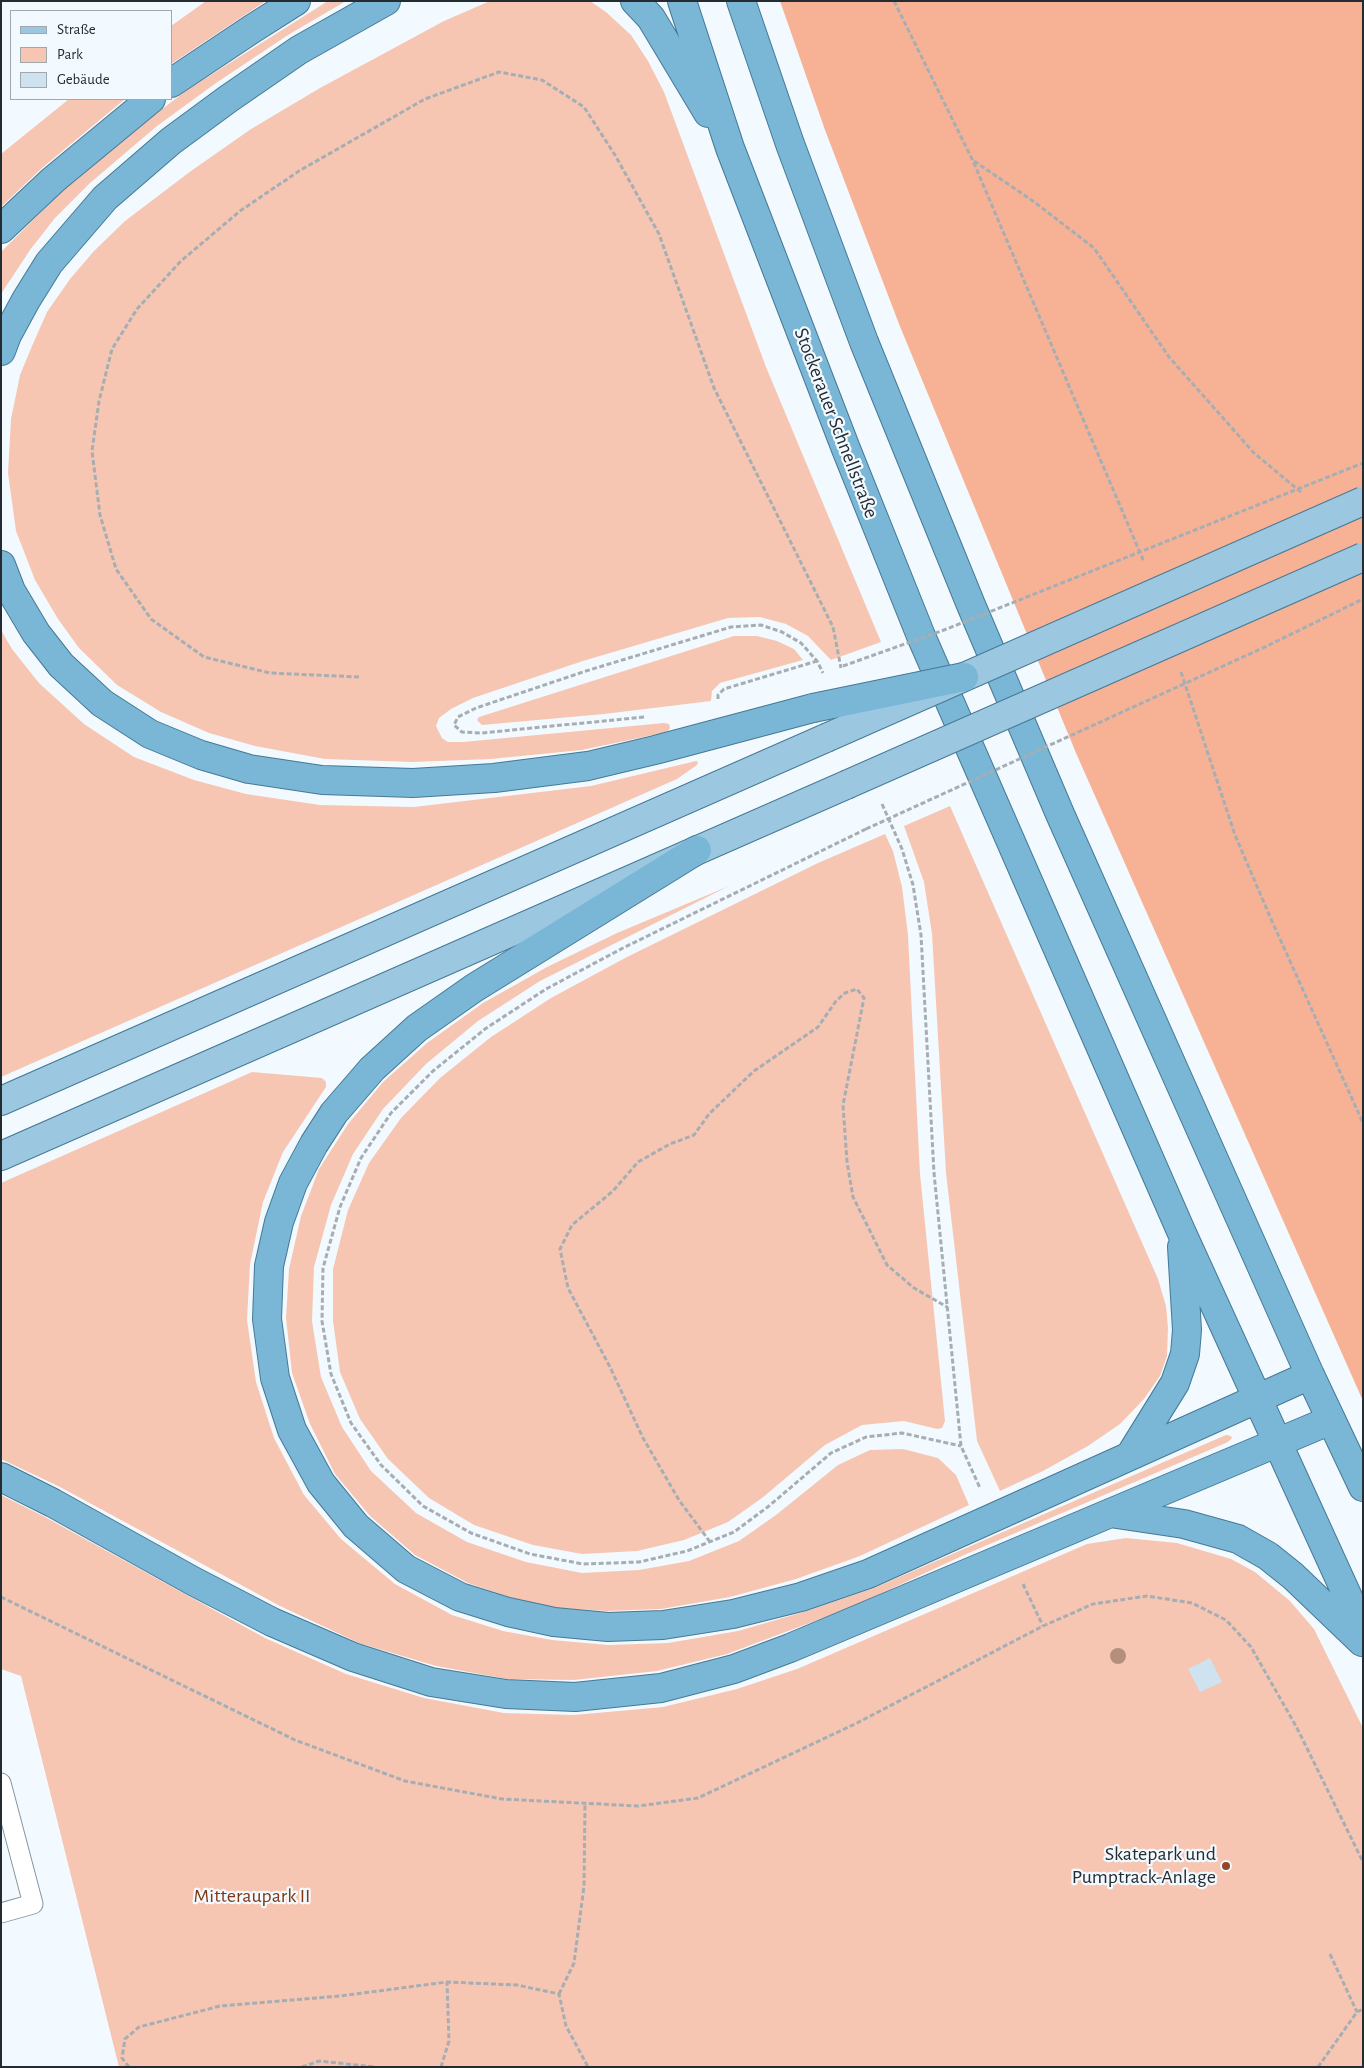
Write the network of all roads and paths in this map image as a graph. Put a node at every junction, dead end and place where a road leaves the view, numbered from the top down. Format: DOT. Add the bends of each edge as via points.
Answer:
graph roads {
  1 [pos="296,1"];
  2 [pos="386,1"];
  3 [pos="635,1"];
  4 [pos="682,1"];
  5 [pos="741,1"];
  6 [pos="894,1"];
  7 [pos="172,82"];
  8 [pos="150,100"];
  9 [pos="730,148"];
  10 [pos="973,161"];
  11 [pos="1,229"];
  12 [pos="1,352"];
  13 [pos="1363,463"];
  14 [pos="1305,495"];
  15 [pos="1363,501"];
  16 [pos="1363,556"];
  17 [pos="1,565"];
  18 [pos="1148,571"];
  19 [pos="1363,599"];
  20 [pos="817,661"];
  21 [pos="1178,663"];
  22 [pos="838,668"];
  23 [pos="829,671"];
  24 [pos="820,674"];
  25 [pos="360,676"];
  26 [pos="843,676"];
  27 [pos="964,677"];
  28 [pos="825,678"];
  29 [pos="724,689"];
  30 [pos="652,716"];
  31 [pos="878,796"];
  32 [pos="697,850"];
  33 [pos="1,1101"];
  34 [pos="1363,1123"];
  35 [pos="1,1156"];
  36 [pos="1180,1231"];
  37 [pos="948,1307"];
  38 [pos="1310,1375"];
  39 [pos="1258,1398"];
  40 [pos="1331,1420"];
  41 [pos="1278,1444"];
  42 [pos="961,1446"];
  43 [pos="1131,1454"];
  44 [pos="1,1478"];
  45 [pos="1363,1487"];
  46 [pos="983,1493"];
  47 [pos="1110,1512"];
  48 [pos="710,1542"];
  49 [pos="1021,1579"];
  50 [pos="1363,1630"];
  51 [pos="1363,1642"];
  52 [pos="1,1783"];
  53 [pos="585,1804"];
  54 [pos="1363,1862"];
  55 [pos="1,1913"];
  56 [pos="1330,1954"];
  57 [pos="447,1982"];
  58 [pos="559,1994"];
  59 [pos="1363,2009"];
  60 [pos="1357,2012"];
  61 [pos="1318,2066"];
  62 [pos="129,2067"];
  63 [pos="302,2067"];
  64 [pos="375,2067"];
  65 [pos="441,2067"];
  66 [pos="588,2067"];
  1 -- 7 [label="highway"];
  2 -- 12 [label="highway" via="299,50 228,99 171,141 105,198 49,263 7,335"];
  3 -- 9 [label="highway" via="651,18"];
  4 -- 9 [label="highway, Stockerauer Schnellstraße"];
  5 -- 38 [label="highway" via="864,342 971,605 1060,814"];
  6 -- 10 [label="path"];
  8 -- 11 [label="highway" via="53,180"];
  9 -- 36 [label="highway, Stockerauer Schnellstraße" via="921,636"];
  10 -- 14 [label="path" via="1034,201 1094,248 1170,357 1254,454"];
  10 -- 18 [label="path"];
  13 -- 22 [label="path, bridge" via="944,630"];
  15 -- 27 [label="main road, bridge"];
  16 -- 32 [label="main road, bridge"];
  17 -- 27 [label="highway, bridge" via="11,591 36,633 61,664 102,703 150,734 201,755 250,769 322,780 413,783 494,778 588,766 813,708"];
  19 -- 48 [label="path, bridge" via="866,829 623,948 546,989 485,1029 433,1071 391,1113 361,1158 340,1207 323,1268 322,1321 331,1374 351,1423 380,1465 423,1506 471,1533 530,1554 583,1564 639,1562"];
  20 -- 28 [label="path"];
  20 -- 29 [label="path"];
  20 -- 30 [label="path" via="802,643 782,632 761,625 731,627 586,670 476,708 458,717 454,725 462,732 482,733"];
  21 -- 34 [label="path" via="1235,834"];
  23 -- 24 [label="path"];
  25 -- 26 [label="path" via="270,673 204,657 151,619 116,569 100,515 92,451 99,401 112,349 137,309 182,260 240,211 299,171 425,99 499,72 542,80 584,107 620,163 659,234 714,388 833,627"];
  27 -- 33 [label="main road, bridge"];
  31 -- 37 [label="path" via="905,858 921,935 934,1173"];
  32 -- 35 [label="main road"];
  32 -- 43 [label="highway" via="474,988 417,1028 372,1070 334,1113 314,1144 293,1183 279,1222 269,1266 267,1319 275,1378 292,1430 321,1483 356,1526 406,1569 460,1597 554,1622 608,1627 663,1625 733,1614 801,1597 868,1574"];
  36 -- 39 [label="highway, Stockerauer Schnellstraße"];
  36 -- 43 [label="highway" via="1187,1330 1185,1354 1175,1383"];
  37 -- 42 [label="path"];
  37 -- 48 [label="path" via="914,1288 887,1265 854,1197 847,1162 843,1105 864,998 857,989 836,1001 818,1027 754,1071 709,1114 694,1135 638,1162 613,1191 572,1226 560,1249 568,1288 643,1438 679,1500"];
  38 -- 39 [label="highway"];
  38 -- 40 [label="highway"];
  39 -- 41 [label="highway, Stockerauer Schnellstraße"];
  39 -- 43 [label="highway"];
  40 -- 41 [label="highway"];
  40 -- 45 [label="highway"];
  41 -- 47 [label="highway"];
  41 -- 50 [label="highway, Stockerauer Schnellstraße"];
  42 -- 46 [label="path"];
  42 -- 48 [label="path" via="902,1433 866,1437 831,1452 769,1506 734,1532"];
  44 -- 47 [label="highway" via="272,1622 353,1657 430,1682 506,1694 575,1697 661,1688 734,1669 849,1624"];
  47 -- 51 [label="highway" via="1184,1524 1238,1539 1268,1556 1293,1576"];
  49 -- 54 [label="path" via="1043,1626 1093,1604 1147,1596 1192,1603 1226,1620 1251,1647 1297,1728"];
  52 -- 55 [label="lane" via="33,1904"];
  53 -- 58 [label="path" via="583,1896 574,1963"];
  56 -- 60 [label="path"];
  57 -- 58 [label="path" via="517,1985"];
  57 -- 62 [label="path" via="340,1996 220,2006 157,2022 139,2027 125,2039 122,2058"];
  57 -- 65 [label="path" via="449,2041"];
  58 -- 66 [label="path" via="566,2026"];
  59 -- 60 [label="path"];
  60 -- 61 [label="path"];
  63 -- 64 [label="path" via="319,2061"];
}
